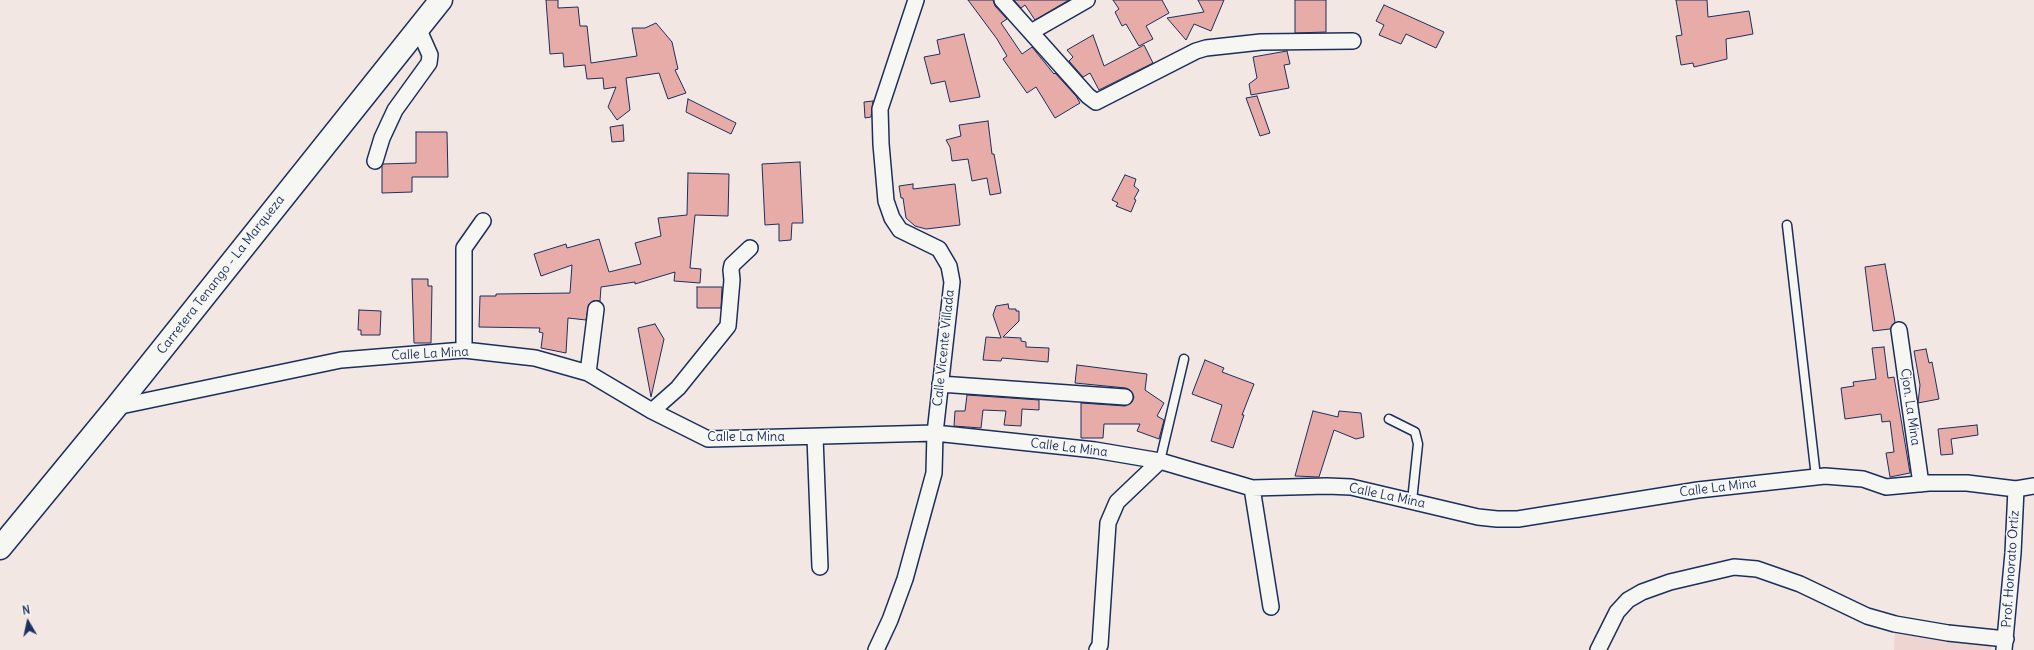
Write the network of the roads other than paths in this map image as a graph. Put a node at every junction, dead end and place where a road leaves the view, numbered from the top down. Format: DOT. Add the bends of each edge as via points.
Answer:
graph roads {
  1 [pos="441,0"];
  2 [pos="916,0"];
  3 [pos="1002,0"];
  4 [pos="1087,0"];
  5 [pos="418,28"];
  6 [pos="1031,32"];
  7 [pos="1353,41"];
  8 [pos="375,161"];
  9 [pos="483,221"];
  10 [pos="1787,225"];
  11 [pos="750,248"];
  12 [pos="596,309"];
  13 [pos="1899,330"];
  14 [pos="464,350"];
  15 [pos="1184,359"];
  16 [pos="588,373"];
  17 [pos="940,384"];
  18 [pos="1125,397"];
  19 [pos="116,408"];
  20 [pos="652,411"];
  21 [pos="1389,419"];
  22 [pos="935,433"];
  23 [pos="815,437"];
  24 [pos="1160,461"];
  25 [pos="1816,477"];
  26 [pos="1921,484"];
  27 [pos="2034,486"];
  28 [pos="1252,488"];
  29 [pos="2016,489"];
  30 [pos="1412,501"];
  31 [pos="0,548"];
  32 [pos="820,567"];
  33 [pos="1271,607"];
  34 [pos="2005,645"];
  35 [pos="876,650"];
  36 [pos="1097,650"];
  37 [pos="1598,650"];
  1 -- 5 [label="main road, Carretera Tenango - La Marqueza"];
  2 -- 17 [label="street, Calle Vicente Villada" via="880,109 881,144 886,202 895,224 900,230 939,249 949,266 952,282"];
  3 -- 6 [label="street"];
  4 -- 6 [label="street"];
  5 -- 8 [label="street" via="430,55 429,63 395,110"];
  5 -- 19 [label="main road, Carretera Tenango - La Marqueza"];
  6 -- 7 [label="street" via="1096,102 1206,48 1261,42"];
  9 -- 14 [label="street" via="464,248"];
  10 -- 25 [label="lane"];
  11 -- 20 [label="street" via="732,265 730,321 726,329 678,388"];
  12 -- 16 [label="street"];
  13 -- 26 [label="street, Cjon. La Mina"];
  14 -- 16 [label="street, Calle La Mina" via="536,358"];
  14 -- 19 [label="street, Calle La Mina" via="341,360"];
  15 -- 24 [label="lane"];
  16 -- 20 [label="street, Calle La Mina"];
  17 -- 18 [label="street"];
  17 -- 22 [label="street, Calle Vicente Villada"];
  19 -- 31 [label="main road, Carretera Tenango - La Marqueza"];
  20 -- 23 [label="street, Calle La Mina" via="708,440"];
  21 -- 30 [label="lane" via="1415,432 1418,444"];
  22 -- 23 [label="street, Calle La Mina"];
  22 -- 24 [label="street, Calle La Mina" via="1094,450"];
  22 -- 35 [label="street, Calle Vicente Villada" via="934,473 907,571 890,620"];
  23 -- 32 [label="street"];
  24 -- 28 [label="street, Calle La Mina"];
  24 -- 36 [label="street" via="1117,502 1108,523 1100,645"];
  25 -- 26 [label="street, Calle La Mina" via="1851,477 1886,487"];
  25 -- 30 [label="street, Calle La Mina" via="1698,490 1518,519 1478,517"];
  26 -- 29 [label="street, Calle La Mina" via="1967,484"];
  27 -- 29 [label="street, Calle La Mina"];
  28 -- 30 [label="street, Calle La Mina" via="1351,487"];
  28 -- 33 [label="street"];
  29 -- 34 [label="street, Prof. Honorato Ortíz"];
  34 -- 37 [label="street" via="1895,624 1867,616 1800,584 1757,569 1734,567 1670,582 1628,600 1618,612"];
}
